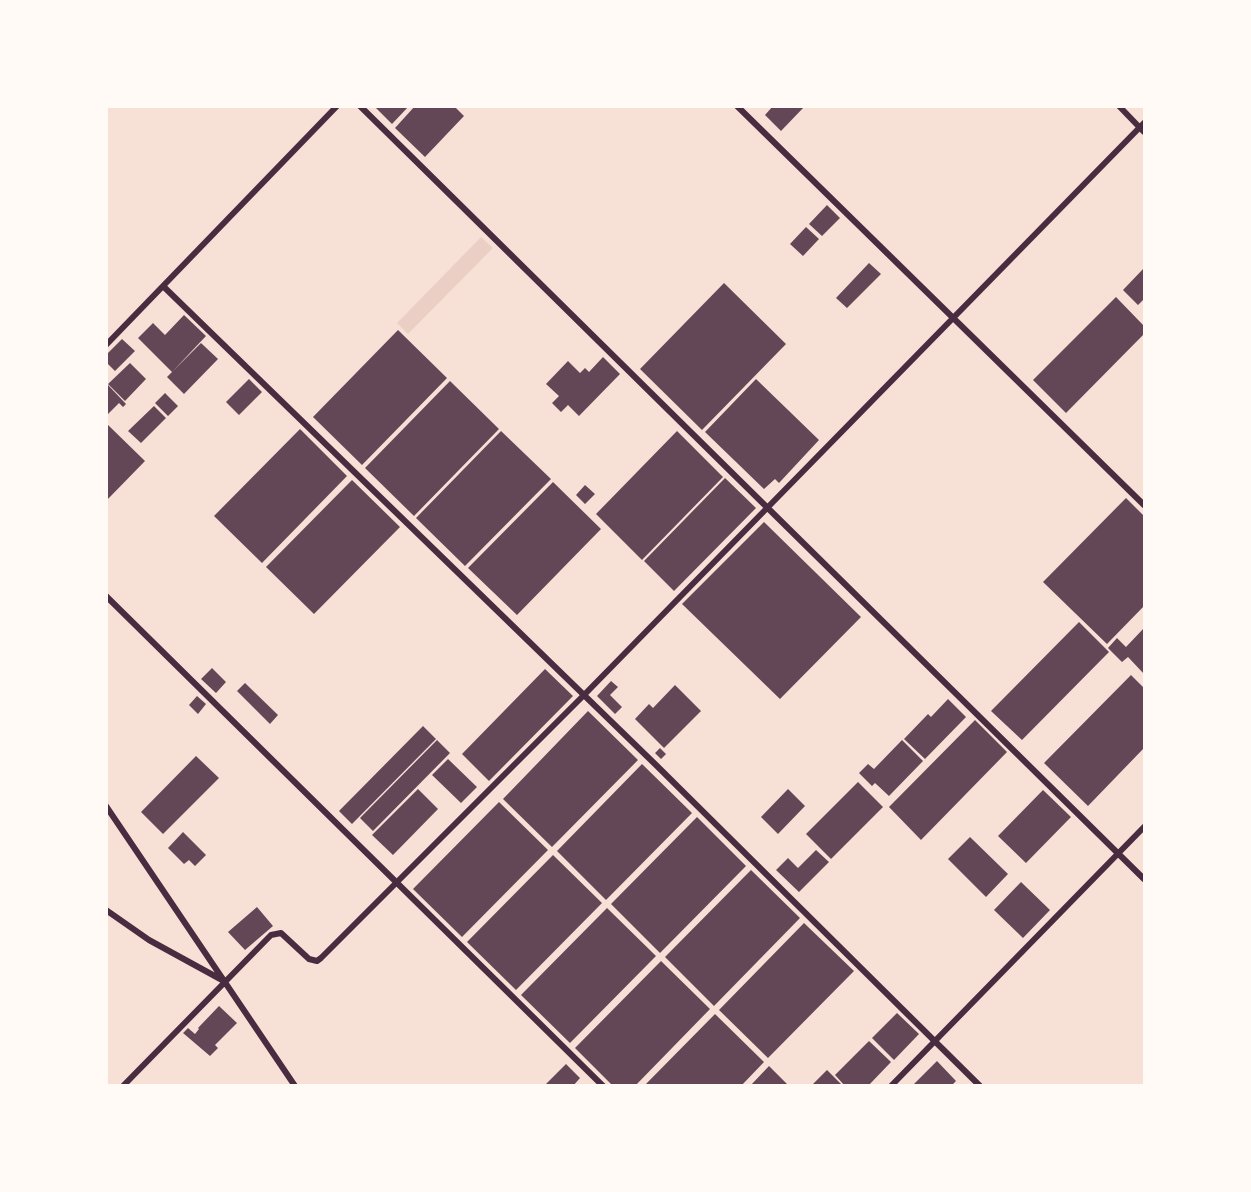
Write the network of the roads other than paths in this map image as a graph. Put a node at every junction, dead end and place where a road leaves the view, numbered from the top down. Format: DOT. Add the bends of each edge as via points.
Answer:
graph roads {
  1 [pos="337,106"];
  2 [pos="360,106"];
  3 [pos="737,106"];
  4 [pos="1119,106"];
  5 [pos="1143,127"];
  6 [pos="164,287"];
  7 [pos="953,316"];
  8 [pos="106,345"];
  9 [pos="1144,505"];
  10 [pos="769,507"];
  11 [pos="106,596"];
  12 [pos="584,695"];
  13 [pos="106,806"];
  14 [pos="1144,827"];
  15 [pos="1119,853"];
  16 [pos="1144,879"];
  17 [pos="397,881"];
  18 [pos="106,910"];
  19 [pos="225,982"];
  20 [pos="934,1040"];
  21 [pos="123,1086"];
  22 [pos="295,1086"];
  23 [pos="603,1086"];
  24 [pos="891,1086"];
  25 [pos="980,1086"];
  1 -- 6 [label="street"];
  2 -- 10 [label="street"];
  3 -- 7 [label="street"];
  4 -- 5 [label="street"];
  5 -- 7 [label="street"];
  6 -- 8 [label="street"];
  6 -- 12 [label="street"];
  7 -- 9 [label="street"];
  7 -- 10 [label="street"];
  10 -- 12 [label="street"];
  10 -- 15 [label="street"];
  11 -- 17 [label="street"];
  12 -- 17 [label="street"];
  12 -- 20 [label="street"];
  13 -- 19 [label="street"];
  14 -- 15 [label="street"];
  15 -- 16 [label="street"];
  15 -- 20 [label="street"];
  17 -- 19 [label="street" via="317,961 309,959 286,936 276,933"];
  17 -- 23 [label="street"];
  18 -- 19 [label="street"];
  19 -- 21 [label="street"];
  19 -- 22 [label="street"];
  20 -- 24 [label="street"];
  20 -- 25 [label="street"];
}
